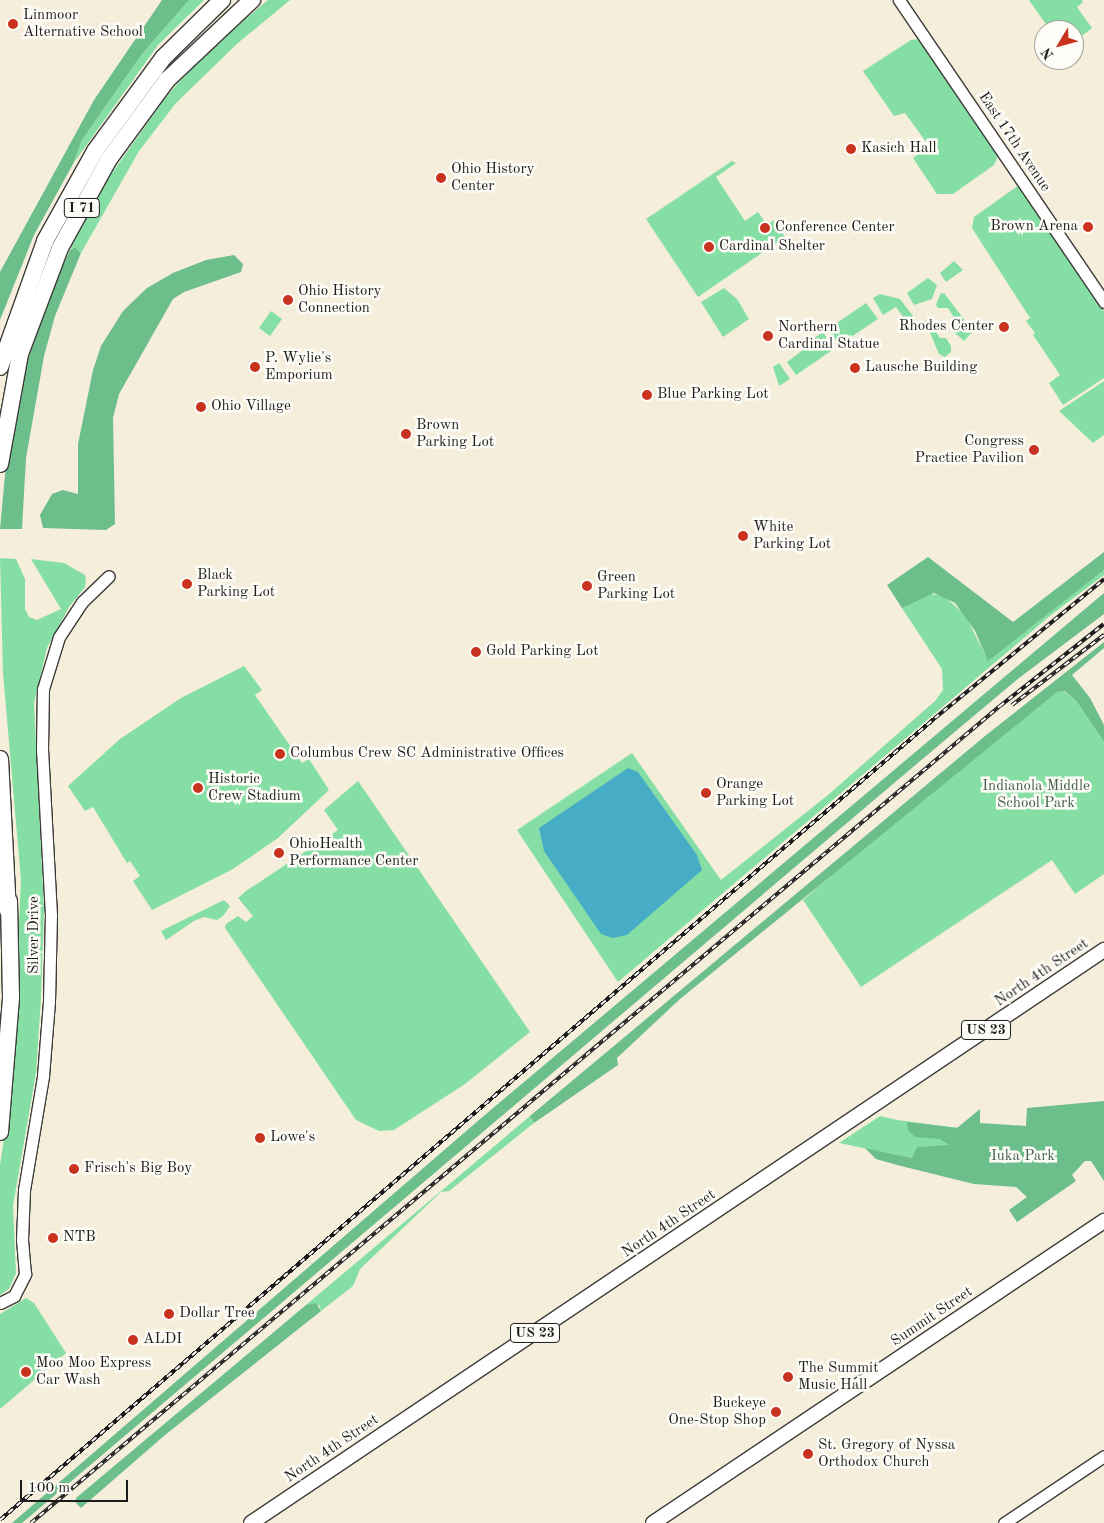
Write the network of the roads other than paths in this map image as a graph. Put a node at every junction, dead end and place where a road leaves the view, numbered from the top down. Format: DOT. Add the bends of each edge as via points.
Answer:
graph roads {
  1 [pos="222,0"];
  2 [pos="252,0"];
  3 [pos="899,0"];
  4 [pos="1104,302"];
  5 [pos="0,367"];
  6 [pos="0,464"];
  7 [pos="109,576"];
  8 [pos="0,758"];
  9 [pos="9,901"];
  10 [pos="1104,950"];
  11 [pos="0,983"];
  12 [pos="0,1132"];
  13 [pos="1103,1223"];
  14 [pos="0,1303"];
  15 [pos="1104,1456"];
  16 [pos="251,1523"];
  17 [pos="653,1523"];
  18 [pos="1004,1523"];
  1 -- 5 [label="highway, I 71" via="163,58 95,151 45,241"];
  2 -- 6 [label="highway, I 71" via="167,80 109,159 60,248 20,354"];
  3 -- 4 [label="street, East 17th Avenue"];
  7 -- 14 [label="street, Silver Drive" via="82,602 58,637 43,689 42,750 51,915 49,1002 43,1076 24,1190 22,1240 25,1274 14,1296"];
  8 -- 9 [label="highway"];
  9 -- 11 [label="highway"];
  9 -- 12 [label="highway" via="11,997"];
  10 -- 16 [label="main road, North 4th Street / US 23"];
  13 -- 17 [label="main road, Summit Street"];
  15 -- 18 [label="street"];
}
